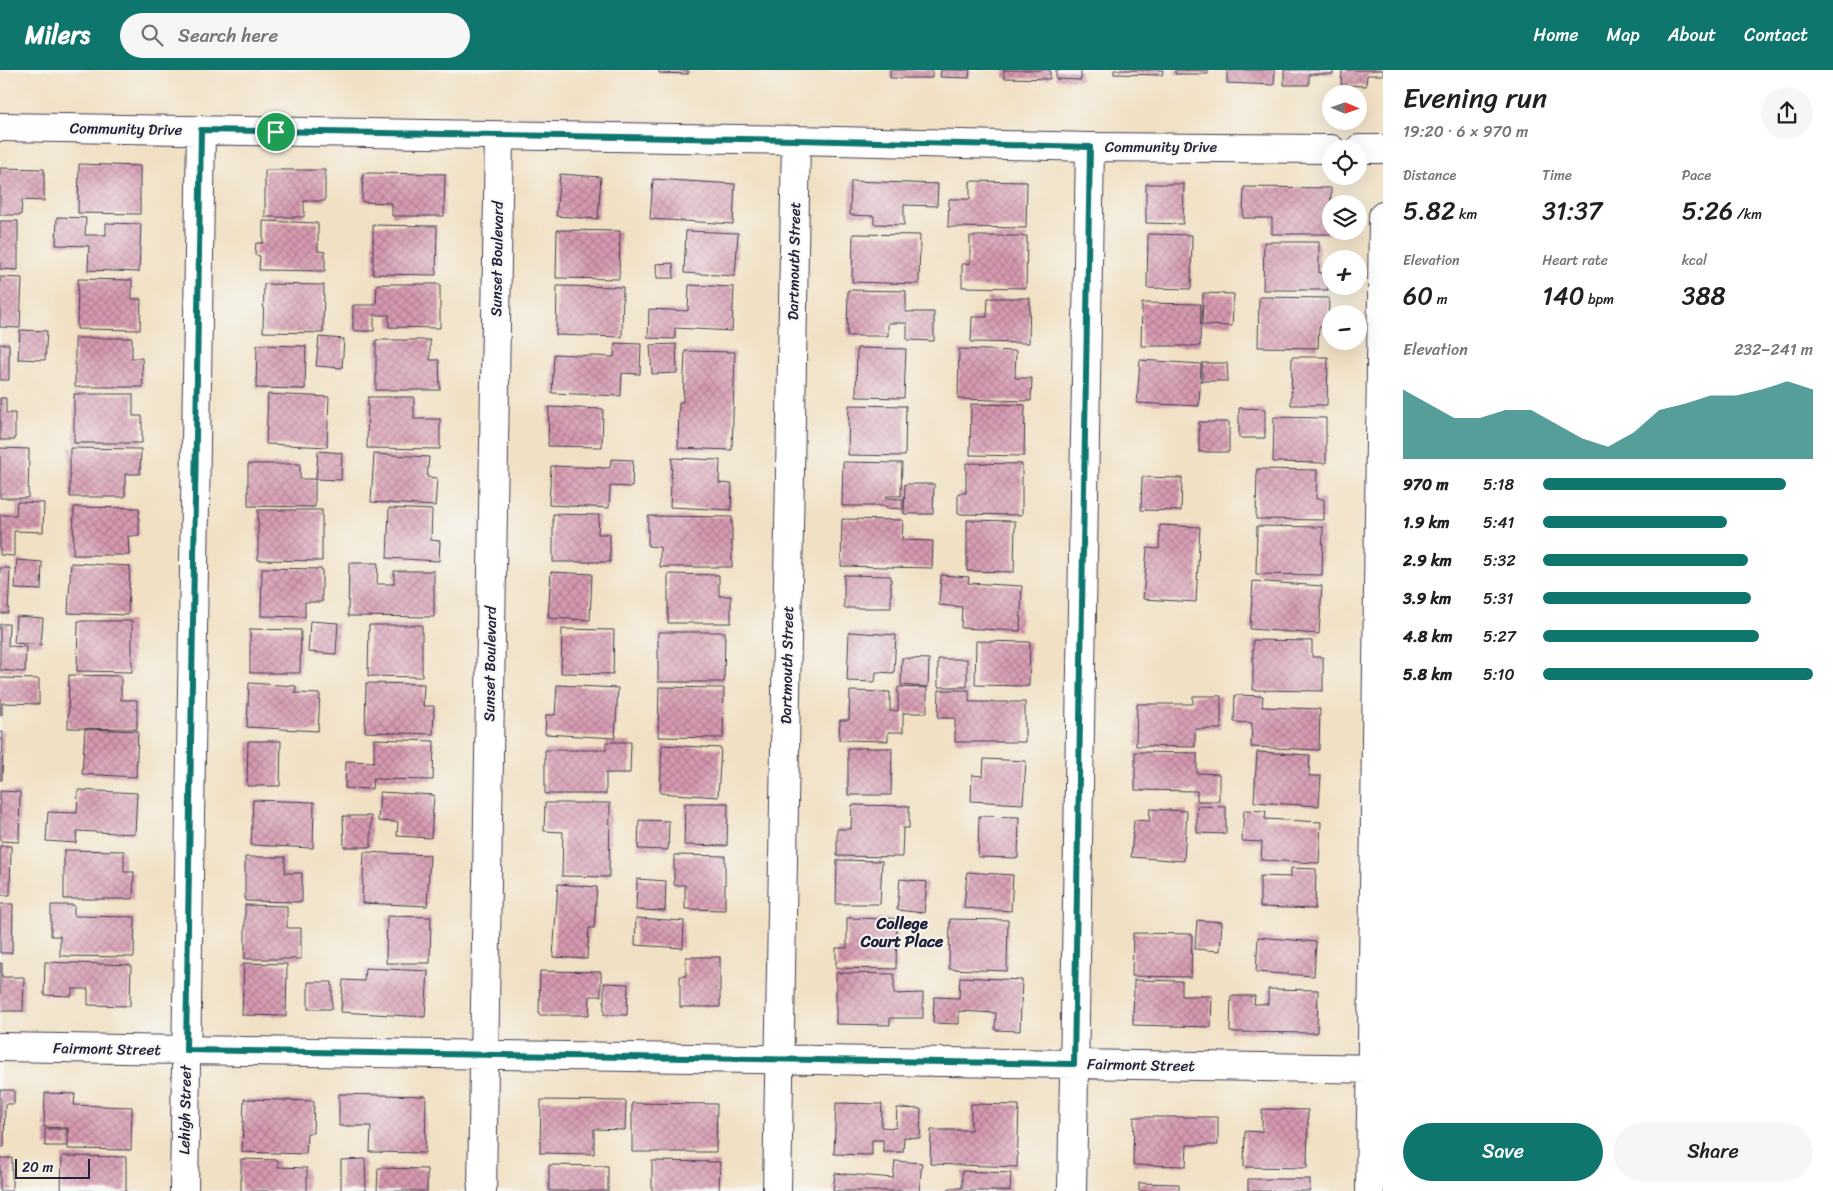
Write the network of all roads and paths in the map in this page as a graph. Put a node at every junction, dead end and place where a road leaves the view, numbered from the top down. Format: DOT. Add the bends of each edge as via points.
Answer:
graph roads {
  1 [pos="0,128"];
  2 [pos="201,130"];
  3 [pos="499,136"];
  4 [pos="796,140"];
  5 [pos="1090,147"];
  6 [pos="1322,149"];
  7 [pos="1367,149"];
  8 [pos="1383,149"];
  9 [pos="1383,216"];
  10 [pos="0,1048"];
  11 [pos="186,1050"];
  12 [pos="484,1055"];
  13 [pos="780,1059"];
  14 [pos="1074,1064"];
  15 [pos="1377,1069"];
  16 [pos="184,1191"];
  17 [pos="482,1191"];
  18 [pos="777,1191"];
  19 [pos="1072,1191"];
  20 [pos="1370,1191"];
  1 -- 2 [label="street, Community Drive"];
  2 -- 3 [label="street, Community Drive"];
  2 -- 11 [label="street, Lehigh Street"];
  3 -- 4 [label="street, Community Drive"];
  3 -- 12 [label="street, Sunset Boulevard"];
  4 -- 5 [label="street, Community Drive"];
  4 -- 13 [label="street, Dartmouth Street"];
  5 -- 6 [label="street, Community Drive"];
  5 -- 14 [label="street"];
  7 -- 8 [label="street"];
  9 -- 15 [label="street"];
  10 -- 11 [label="street, Fairmont Street"];
  11 -- 12 [label="street, Fairmont Street"];
  11 -- 16 [label="street, Lehigh Street"];
  12 -- 13 [label="street, Fairmont Street"];
  12 -- 17 [label="street, Sunset Boulevard"];
  13 -- 14 [label="street, Fairmont Street"];
  13 -- 18 [label="street, Dartmouth Street"];
  14 -- 15 [label="street, Fairmont Street"];
  14 -- 19 [label="street"];
  15 -- 20 [label="street"];
}
